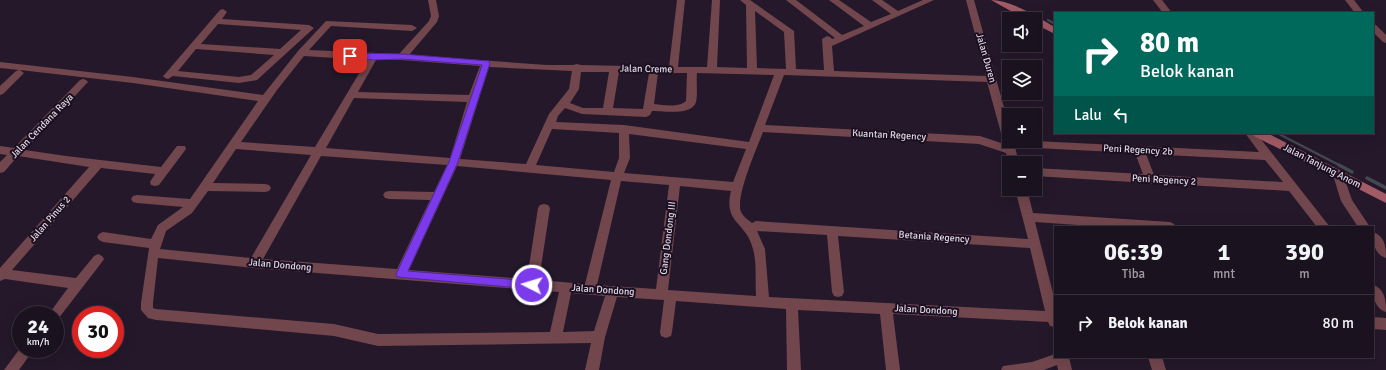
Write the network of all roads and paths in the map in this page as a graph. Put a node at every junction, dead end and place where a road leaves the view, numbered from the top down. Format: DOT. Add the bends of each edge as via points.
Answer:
graph roads {
  1 [pos="432,0"];
  2 [pos="681,0"];
  3 [pos="716,0"];
  4 [pos="790,0"];
  5 [pos="833,0"];
  6 [pos="876,0"];
  7 [pos="970,0"];
  8 [pos="994,0"];
  9 [pos="1157,0"];
  10 [pos="1349,0"];
  11 [pos="926,1"];
  12 [pos="747,2"];
  13 [pos="223,12"];
  14 [pos="1018,12"];
  15 [pos="1167,12"];
  16 [pos="1359,12"];
  17 [pos="896,14"];
  18 [pos="215,21"];
  19 [pos="1042,24"];
  20 [pos="870,26"];
  21 [pos="412,28"];
  22 [pos="826,28"];
  23 [pos="1374,28"];
  24 [pos="1054,30"];
  25 [pos="842,39"];
  26 [pos="1386,40"];
  27 [pos="827,45"];
  28 [pos="194,46"];
  29 [pos="281,52"];
  30 [pos="301,53"];
  31 [pos="373,57"];
  32 [pos="402,57"];
  33 [pos="486,63"];
  34 [pos="0,65"];
  35 [pos="577,67"];
  36 [pos="615,68"];
  37 [pos="654,69"];
  38 [pos="673,69"];
  39 [pos="692,70"];
  40 [pos="712,70"];
  41 [pos="752,71"];
  42 [pos="785,72"];
  43 [pos="19,73"];
  44 [pos="171,73"];
  45 [pos="829,73"];
  46 [pos="992,79"];
  47 [pos="83,82"];
  48 [pos="162,82"];
  49 [pos="0,92"];
  50 [pos="350,95"];
  51 [pos="266,99"];
  52 [pos="473,99"];
  53 [pos="564,104"];
  54 [pos="649,107"];
  55 [pos="607,112"];
  56 [pos="1002,117"];
  57 [pos="548,125"];
  58 [pos="624,129"];
  59 [pos="766,129"];
  60 [pos="1251,134"];
  61 [pos="1260,134"];
  62 [pos="234,144"];
  63 [pos="1002,145"];
  64 [pos="753,146"];
  65 [pos="1042,148"];
  66 [pos="181,149"];
  67 [pos="0,150"];
  68 [pos="1139,150"];
  69 [pos="318,151"];
  70 [pos="16,153"];
  71 [pos="1268,156"];
  72 [pos="454,162"];
  73 [pos="98,164"];
  74 [pos="0,169"];
  75 [pos="529,169"];
  76 [pos="163,171"];
  77 [pos="1042,172"];
  78 [pos="1338,175"];
  79 [pos="617,176"];
  80 [pos="1151,180"];
  81 [pos="675,181"];
  82 [pos="155,182"];
  83 [pos="205,187"];
  84 [pos="737,187"];
  85 [pos="1293,187"];
  86 [pos="265,188"];
  87 [pos="389,195"];
  88 [pos="438,196"];
  89 [pos="1023,196"];
  90 [pos="137,199"];
  91 [pos="1386,199"];
  92 [pos="193,204"];
  93 [pos="544,208"];
  94 [pos="1028,217"];
  95 [pos="756,226"];
  96 [pos="1156,226"];
  97 [pos="1323,226"];
  98 [pos="1363,226"];
  99 [pos="832,231"];
  100 [pos="1374,233"];
  101 [pos="103,237"];
  102 [pos="1374,238"];
  103 [pos="1386,239"];
  104 [pos="1035,244"];
  105 [pos="154,249"];
  106 [pos="1386,252"];
  107 [pos="98,259"];
  108 [pos="254,263"];
  109 [pos="401,274"];
  110 [pos="1,275"];
  111 [pos="78,284"];
  112 [pos="532,285"];
  113 [pos="566,288"];
  114 [pos="590,289"];
  115 [pos="1051,290"];
  116 [pos="612,291"];
  117 [pos="1374,291"];
  118 [pos="838,292"];
  119 [pos="666,295"];
  120 [pos="763,302"];
  121 [pos="792,304"];
  122 [pos="61,306"];
  123 [pos="1386,307"];
  124 [pos="886,308"];
  125 [pos="1054,320"];
  126 [pos="1374,323"];
  127 [pos="1386,324"];
  128 [pos="666,332"];
  129 [pos="599,337"];
  130 [pos="555,338"];
  131 [pos="20,358"];
  132 [pos="1155,358"];
  133 [pos="1063,362"];
  134 [pos="11,370"];
  135 [pos="592,370"];
  136 [pos="794,370"];
  137 [pos="893,370"];
  138 [pos="1008,370"];
  139 [pos="1159,370"];
  1 -- 32 [label="street" via="435,16 433,22"];
  2 -- 38 [label="street"];
  3 -- 40 [label="street"];
  4 -- 22 [label="street"];
  5 -- 20 [label="street"];
  6 -- 17 [label="street"];
  7 -- 46 [label="street, Jalan Duren"];
  8 -- 14 [label="main road"];
  9 -- 15 [label="street"];
  10 -- 16 [label="street"];
  11 -- 17 [label="street"];
  12 -- 41 [label="street"];
  12 -- 42 [label="street" via="789,31"];
  13 -- 18 [label="street"];
  17 -- 20 [label="street"];
  18 -- 28 [label="street"];
  18 -- 29 [label="street" via="309,28"];
  19 -- 24 [label="main road"];
  20 -- 25 [label="street"];
  21 -- 30 [label="street" via="329,23"];
  22 -- 25 [label="street"];
  22 -- 27 [label="street"];
  23 -- 26 [label="street"];
  25 -- 27 [label="street"];
  27 -- 45 [label="street"];
  28 -- 29 [label="street"];
  28 -- 44 [label="street"];
  29 -- 44 [label="street" via="249,80"];
  30 -- 31 [label="street, Jalan Creme"];
  30 -- 51 [label="street"];
  31 -- 32 [label="street, Jalan Creme"];
  31 -- 50 [label="street"];
  32 -- 33 [label="street, Jalan Creme"];
  33 -- 35 [label="street, Jalan Creme" via="547,68"];
  33 -- 52 [label="street"];
  34 -- 48 [label="street"];
  35 -- 36 [label="street, Jalan Creme"];
  35 -- 53 [label="street" via="574,89"];
  36 -- 37 [label="street, Jalan Creme"];
  36 -- 55 [label="street"];
  37 -- 38 [label="street, Jalan Creme"];
  37 -- 54 [label="street"];
  38 -- 39 [label="street, Jalan Creme"];
  39 -- 40 [label="street, Jalan Creme"];
  39 -- 54 [label="street" via="689,105 682,108"];
  40 -- 41 [label="street, Jalan Creme"];
  41 -- 42 [label="street, Jalan Creme"];
  42 -- 45 [label="street, Jalan Creme"];
  42 -- 64 [label="street"];
  43 -- 49 [label="street"];
  44 -- 48 [label="street"];
  45 -- 46 [label="street, Jalan Creme"];
  46 -- 56 [label="street, Jalan Duren"];
  47 -- 70 [label="street, Jalan Cendana Raya"];
  48 -- 51 [label="street"];
  50 -- 52 [label="street"];
  50 -- 69 [label="street"];
  51 -- 62 [label="street"];
  52 -- 72 [label="street"];
  53 -- 55 [label="street" via="582,111"];
  53 -- 57 [label="street"];
  54 -- 55 [label="street" via="648,112 644,114"];
  57 -- 58 [label="street"];
  57 -- 75 [label="street"];
  58 -- 64 [label="street"];
  58 -- 79 [label="street" via="626,158"];
  59 -- 63 [label="street, Kuantan Regency" via="980,140"];
  60 -- 71 [label="street"];
  61 -- 78 [label="main road, Jalan Tanjung Anom"];
  62 -- 69 [label="street"];
  62 -- 83 [label="street"];
  64 -- 84 [label="street"];
  65 -- 68 [label="street, Peni Regency 2b"];
  66 -- 76 [label="street"];
  67 -- 70 [label="street"];
  68 -- 71 [label="street, Peni Regency 2b"];
  68 -- 80 [label="street"];
  69 -- 72 [label="street"];
  69 -- 108 [label="street"];
  70 -- 73 [label="street"];
  70 -- 74 [label="street, Jalan Cendana Raya"];
  71 -- 85 [label="street"];
  72 -- 75 [label="street"];
  72 -- 88 [label="street"];
  73 -- 76 [label="street"];
  73 -- 110 [label="street, Jalan Pinus 2"];
  75 -- 79 [label="street"];
  76 -- 82 [label="street"];
  77 -- 80 [label="street, Peni Regency 2"];
  78 -- 91 [label="main road, Jalan Tanjung Anom"];
  78 -- 98 [label="street" via="1347,201"];
  79 -- 81 [label="street"];
  79 -- 114 [label="street"];
  80 -- 85 [label="street, Peni Regency 2"];
  81 -- 84 [label="street"];
  81 -- 119 [label="street, Gang Dondong III"];
  83 -- 86 [label="street"];
  83 -- 92 [label="street"];
  84 -- 120 [label="street" via="735,212 750,228 759,249"];
  85 -- 97 [label="street"];
  87 -- 88 [label="street"];
  88 -- 109 [label="street"];
  89 -- 94 [label="street"];
  90 -- 92 [label="street"];
  92 -- 105 [label="street" via="161,229"];
  93 -- 112 [label="street"];
  94 -- 96 [label="street"];
  94 -- 104 [label="street"];
  95 -- 99 [label="street, Betania Regency"];
  99 -- 104 [label="street, Betania Regency"];
  99 -- 118 [label="street"];
  100 -- 103 [label="street"];
  101 -- 105 [label="street, Jalan Dondong"];
  102 -- 106 [label="street"];
  104 -- 115 [label="street"];
  105 -- 108 [label="street, Jalan Dondong"];
  105 -- 130 [label="street" via="147,306 149,312 156,315 334,330 378,340"];
  107 -- 111 [label="street"];
  108 -- 109 [label="street, Jalan Dondong"];
  109 -- 112 [label="street, Jalan Dondong"];
  110 -- 111 [label="street, Jalan Pinus 2"];
  111 -- 122 [label="street"];
  112 -- 113 [label="street, Jalan Dondong"];
  113 -- 114 [label="street, Jalan Dondong"];
  113 -- 130 [label="street"];
  114 -- 116 [label="street, Jalan Dondong"];
  115 -- 125 [label="street"];
  116 -- 119 [label="street, Jalan Dondong"];
  116 -- 129 [label="street"];
  117 -- 123 [label="street"];
  119 -- 120 [label="street, Jalan Dondong"];
  119 -- 128 [label="street, Gang Dondong III"];
  120 -- 121 [label="street, Jalan Dondong"];
  121 -- 124 [label="street, Jalan Dondong"];
  121 -- 136 [label="street"];
  124 -- 125 [label="street, Jalan Dondong"];
  124 -- 137 [label="street"];
  126 -- 127 [label="street"];
  129 -- 130 [label="street"];
  129 -- 135 [label="street"];
  131 -- 134 [label="street"];
  132 -- 139 [label="street"];
  133 -- 138 [label="street"];
}
